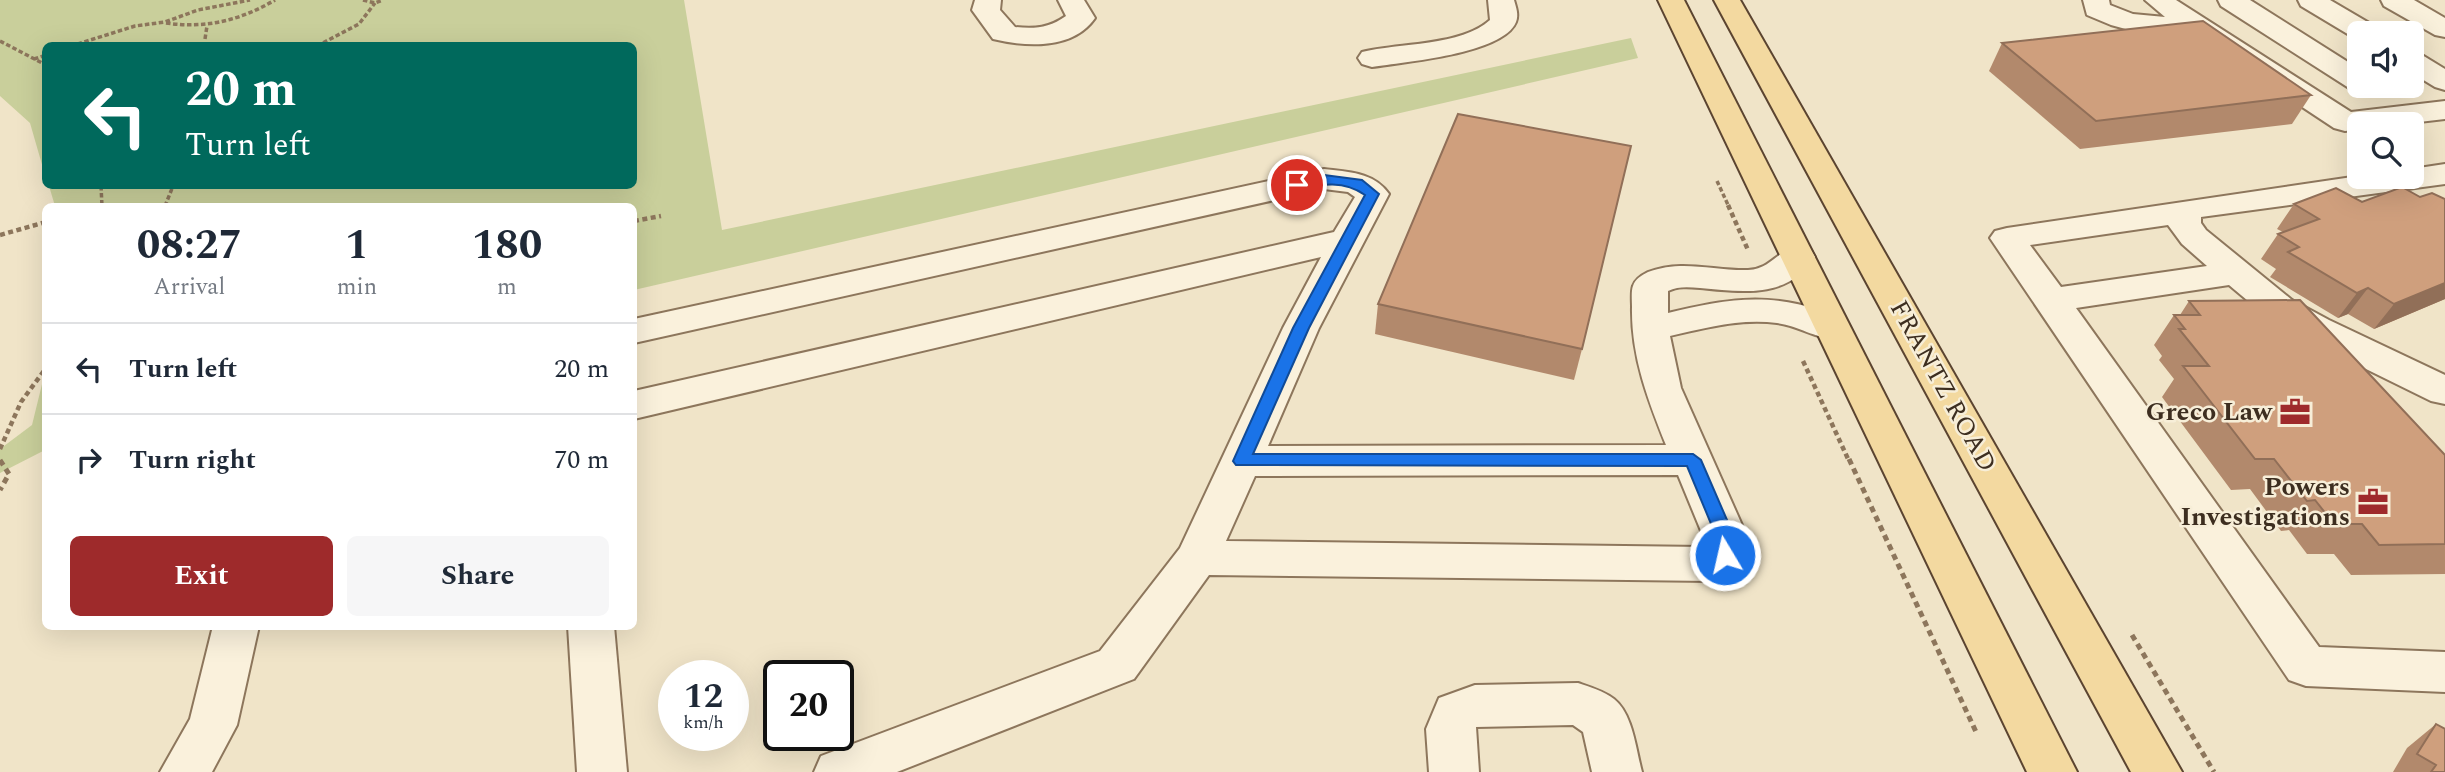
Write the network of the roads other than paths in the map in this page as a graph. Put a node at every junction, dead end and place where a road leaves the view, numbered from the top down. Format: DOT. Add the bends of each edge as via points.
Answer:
graph roads {
  1 [pos="988,0"];
  2 [pos="1070,0"];
  3 [pos="1501,0"];
  4 [pos="1671,0"];
  5 [pos="1727,0"];
  6 [pos="2096,0"];
  7 [pos="2158,0"];
  8 [pos="2231,0"];
  9 [pos="2311,0"];
  10 [pos="2394,0"];
  11 [pos="2347,22"];
  12 [pos="2197,25"];
  13 [pos="2445,29"];
  14 [pos="1372,58"];
  15 [pos="2424,68"];
  16 [pos="2347,74"];
  17 [pos="2445,81"];
  18 [pos="2384,98"];
  19 [pos="2445,110"];
  20 [pos="2406,112"];
  21 [pos="2424,112"];
  22 [pos="2347,122"];
  23 [pos="2445,174"];
  24 [pos="2184,213"];
  25 [pos="1347,240"];
  26 [pos="1798,257"];
  27 [pos="2235,273"];
  28 [pos="1772,296"];
  29 [pos="2052,300"];
  30 [pos="1832,328"];
  31 [pos="637,330"];
  32 [pos="2445,391"];
  33 [pos="637,404"];
  34 [pos="1693,460"];
  35 [pos="1242,461"];
  36 [pos="1197,558"];
  37 [pos="238,630"];
  38 [pos="591,630"];
  39 [pos="2445,672"];
  40 [pos="185,772"];
  41 [pos="602,772"];
  42 [pos="839,772"];
  43 [pos="1454,772"];
  44 [pos="1617,772"];
  45 [pos="2052,772"];
  46 [pos="2157,772"];
  1 -- 2 [label="lane" via="986,10 1003,33 1033,39 1065,32 1081,19"];
  3 -- 14 [label="lane" via="1503,24 1493,33 1467,42"];
  4 -- 26 [label="main road"];
  5 -- 46 [label="main road, FRANTZ ROAD"];
  6 -- 12 [label="lane" via="2097,9 2113,19"];
  7 -- 12 [label="lane"];
  8 -- 16 [label="lane"];
  9 -- 11 [label="lane"];
  10 -- 13 [label="lane"];
  12 -- 22 [label="lane"];
  15 -- 17 [label="lane"];
  18 -- 20 [label="lane"];
  19 -- 21 [label="lane"];
  23 -- 24 [label="lane" via="2189,208"];
  24 -- 27 [label="lane" via="2184,224 2194,237"];
  24 -- 29 [label="lane" via="2007,237"];
  25 -- 31 [label="lane" via="1373,194 1357,183 1324,179"];
  25 -- 33 [label="lane"];
  25 -- 35 [label="lane" via="1301,328"];
  26 -- 28 [label="lane" via="1785,269"];
  26 -- 30 [label="main road"];
  27 -- 29 [label="lane"];
  27 -- 32 [label="lane" via="2316,330"];
  28 -- 30 [label="lane"];
  28 -- 34 [label="lane" via="1740,311 1702,315 1650,329 1662,388"];
  29 -- 39 [label="lane" via="2306,666"];
  30 -- 45 [label="main road"];
  34 -- 35 [label="lane"];
  34 -- 36 [label="lane" via="1728,543 1725,555 1712,564"];
  35 -- 36 [label="lane"];
  36 -- 42 [label="lane" via="1116,665"];
  37 -- 40 [label="lane" via="212,725"];
  38 -- 41 [label="lane"];
  43 -- 44 [label="lane" via="1450,729 1456,713 1475,706 1578,704 1605,724"];
}
